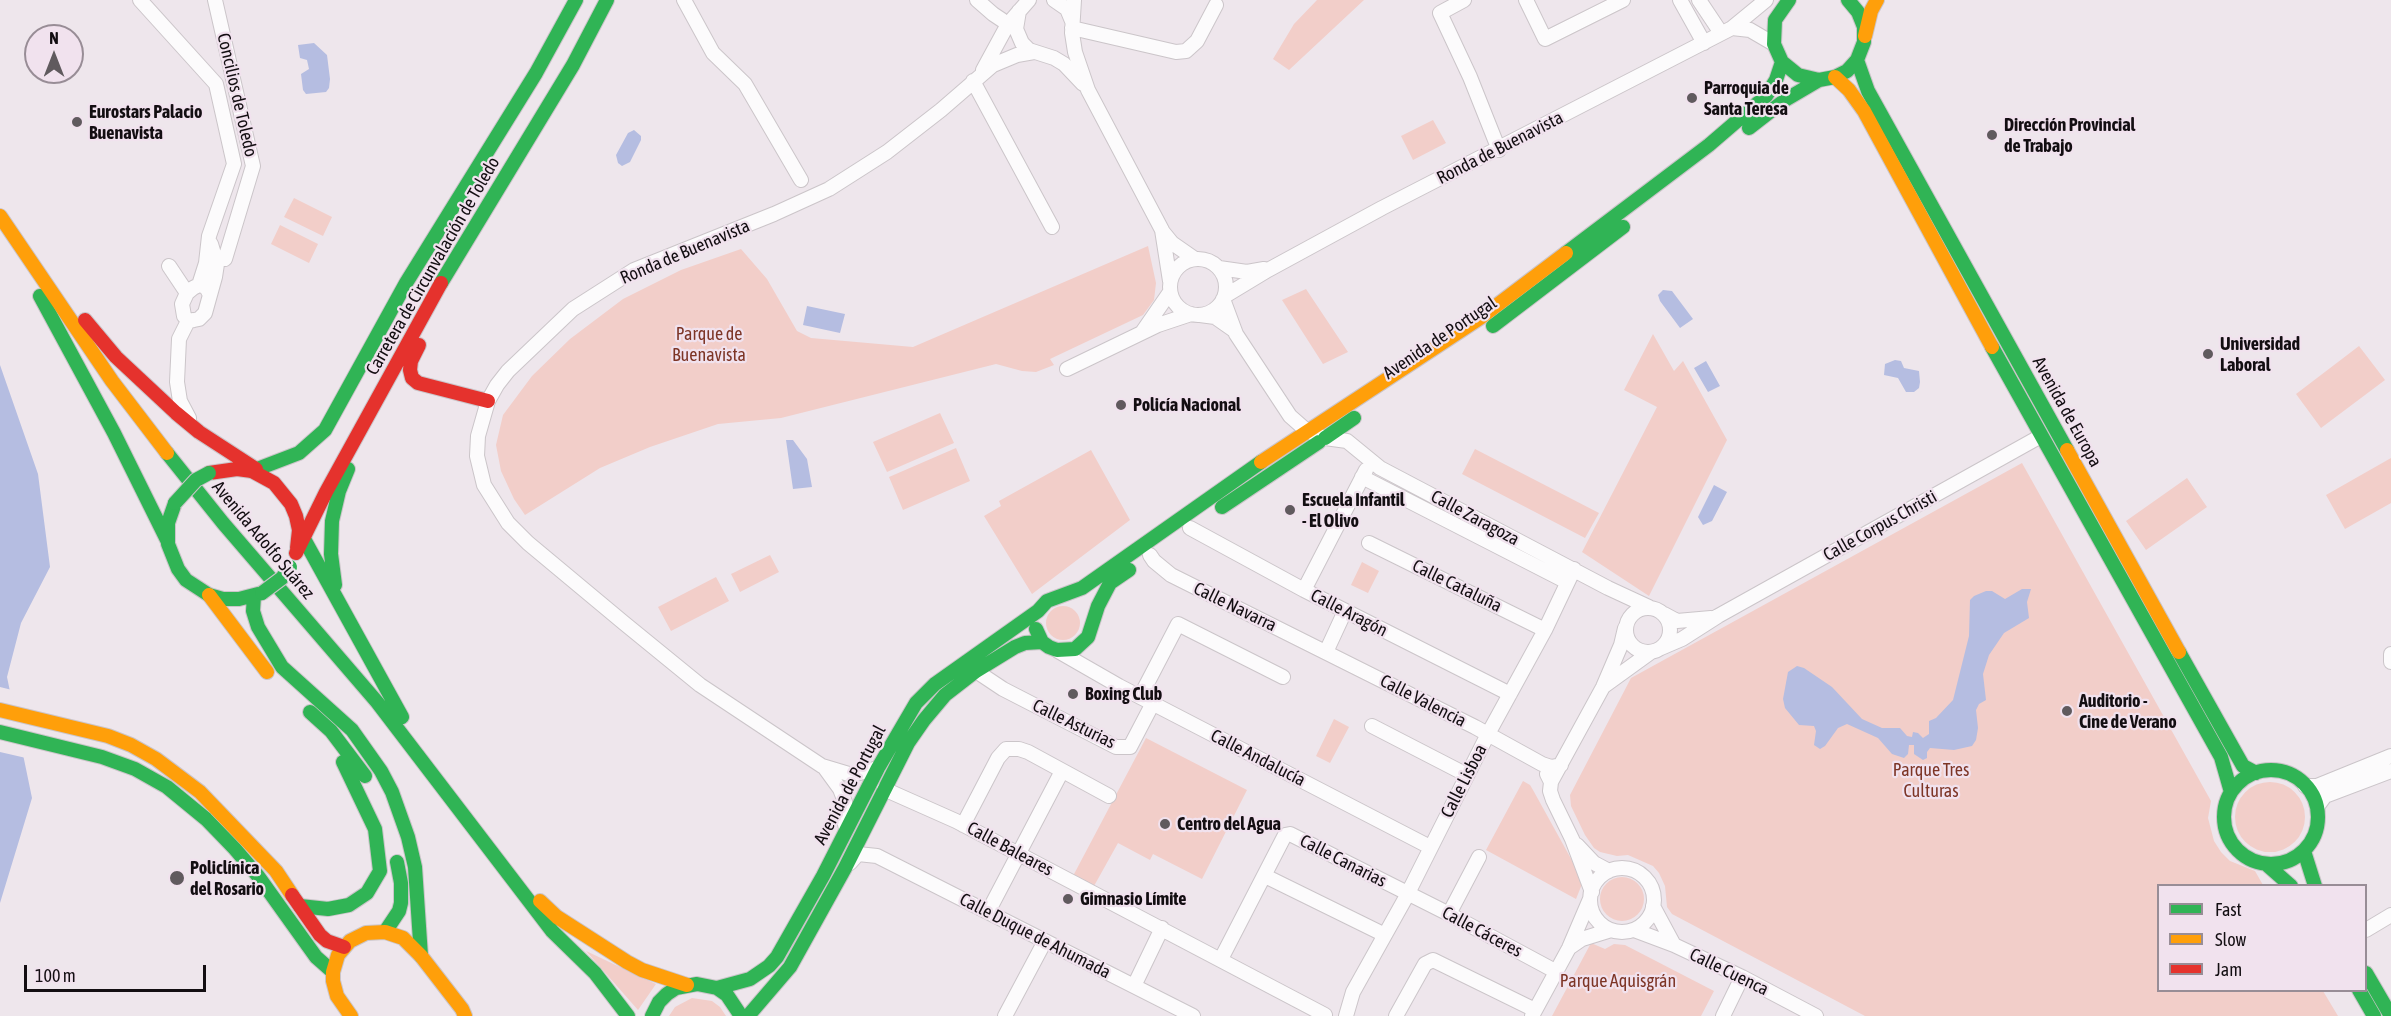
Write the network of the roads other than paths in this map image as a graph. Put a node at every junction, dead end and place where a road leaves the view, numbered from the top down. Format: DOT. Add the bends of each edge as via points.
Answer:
graph roads {
  1 [pos="140,0"];
  2 [pos="215,0"];
  3 [pos="576,0"];
  4 [pos="607,0"];
  5 [pos="684,0"];
  6 [pos="977,0"];
  7 [pos="1029,0"];
  8 [pos="1054,0"];
  9 [pos="1074,0"];
  10 [pos="1464,0"];
  11 [pos="1526,0"];
  12 [pos="1623,0"];
  13 [pos="1680,0"];
  14 [pos="1700,0"];
  15 [pos="1766,0"];
  16 [pos="1848,0"];
  17 [pos="1877,0"];
  18 [pos="1216,5"];
  19 [pos="1785,5"];
  20 [pos="1019,11"];
  21 [pos="1002,20"];
  22 [pos="1732,27"];
  23 [pos="1072,28"];
  24 [pos="1864,42"];
  25 [pos="1704,43"];
  26 [pos="1774,44"];
  27 [pos="1038,53"];
  28 [pos="1857,60"];
  29 [pos="1782,62"];
  30 [pos="978,77"];
  31 [pos="1834,77"];
  32 [pos="1819,80"];
  33 [pos="1088,90"];
  34 [pos="1499,150"];
  35 [pos="801,180"];
  36 [pos="2,220"];
  37 [pos="476,224"];
  38 [pos="1052,227"];
  39 [pos="1162,230"];
  40 [pos="225,259"];
  41 [pos="1195,259"];
  42 [pos="169,266"];
  43 [pos="1219,268"];
  44 [pos="1268,270"];
  45 [pos="1170,286"];
  46 [pos="199,291"];
  47 [pos="1224,297"];
  48 [pos="1195,315"];
  49 [pos="188,321"];
  50 [pos="1235,331"];
  51 [pos="1142,332"];
  52 [pos="1482,334"];
  53 [pos="1448,356"];
  54 [pos="1067,369"];
  55 [pos="391,378"];
  56 [pos="488,400"];
  57 [pos="1348,422"];
  58 [pos="1307,431"];
  59 [pos="199,432"];
  60 [pos="2041,435"];
  61 [pos="1322,440"];
  62 [pos="1347,441"];
  63 [pos="1371,461"];
  64 [pos="257,472"];
  65 [pos="1362,477"];
  66 [pos="1190,528"];
  67 [pos="301,534"];
  68 [pos="1369,543"];
  69 [pos="168,544"];
  70 [pos="1150,555"];
  71 [pos="1574,569"];
  72 [pos="1567,582"];
  73 [pos="1608,588"];
  74 [pos="1304,590"];
  75 [pos="258,594"];
  76 [pos="209,595"];
  77 [pos="1064,596"];
  78 [pos="336,598"];
  79 [pos="1649,608"];
  80 [pos="1038,611"];
  81 [pos="1346,611"];
  82 [pos="1664,614"];
  83 [pos="1719,616"];
  84 [pos="1626,624"];
  85 [pos="1091,628"];
  86 [pos="1545,630"];
  87 [pos="1042,642"];
  88 [pos="1082,644"];
  89 [pos="1057,650"];
  90 [pos="1656,650"];
  91 [pos="1326,652"];
  92 [pos="2391,654"];
  93 [pos="2391,662"];
  94 [pos="1086,669"];
  95 [pos="976,671"];
  96 [pos="1283,677"];
  97 [pos="277,683"];
  98 [pos="1603,687"];
  99 [pos="1510,694"];
  100 [pos="1140,697"];
  101 [pos="300,703"];
  102 [pos="1153,703"];
  103 [pos="0,710"];
  104 [pos="315,717"];
  105 [pos="1372,726"];
  106 [pos="0,732"];
  107 [pos="1488,734"];
  108 [pos="2391,756"];
  109 [pos="424,760"];
  110 [pos="1542,764"];
  111 [pos="1561,765"];
  112 [pos="822,766"];
  113 [pos="878,768"];
  114 [pos="1062,771"];
  115 [pos="2391,771"];
  116 [pos="2256,773"];
  117 [pos="1467,775"];
  118 [pos="1551,782"];
  119 [pos="370,786"];
  120 [pos="2305,786"];
  121 [pos="884,789"];
  122 [pos="2231,792"];
  123 [pos="1109,795"];
  124 [pos="380,805"];
  125 [pos="2317,807"];
  126 [pos="963,825"];
  127 [pos="865,827"];
  128 [pos="845,830"];
  129 [pos="1572,839"];
  130 [pos="1430,847"];
  131 [pos="2304,851"];
  132 [pos="1018,853"];
  133 [pos="877,856"];
  134 [pos="1479,857"];
  135 [pos="2266,864"];
  136 [pos="845,868"];
  137 [pos="1609,871"];
  138 [pos="512,876"];
  139 [pos="1265,876"];
  140 [pos="2290,884"];
  141 [pos="2315,884"];
  142 [pos="1408,894"];
  143 [pos="1591,894"];
  144 [pos="300,906"];
  145 [pos="1653,906"];
  146 [pos="988,912"];
  147 [pos="1449,914"];
  148 [pos="2391,915"];
  149 [pos="1162,928"];
  150 [pos="2367,929"];
  151 [pos="1611,930"];
  152 [pos="1634,930"];
  153 [pos="385,932"];
  154 [pos="1385,935"];
  155 [pos="1045,941"];
  156 [pos="1674,945"];
  157 [pos="344,947"];
  158 [pos="1569,948"];
  159 [pos="421,956"];
  160 [pos="1221,959"];
  161 [pos="1555,971"];
  162 [pos="333,972"];
  163 [pos="2367,975"];
  164 [pos="1742,977"];
  165 [pos="687,985"];
  166 [pos="1134,986"];
  167 [pos="717,988"];
  168 [pos="1353,992"];
  169 [pos="2360,992"];
  170 [pos="463,1012"];
  171 [pos="1534,1013"];
  172 [pos="749,1014"];
  173 [pos="1187,1015"];
  174 [pos="351,1016"];
  175 [pos="475,1016"];
  176 [pos="628,1016"];
  177 [pos="652,1016"];
  178 [pos="1005,1016"];
  179 [pos="1324,1016"];
  180 [pos="1346,1016"];
  181 [pos="1396,1016"];
  182 [pos="1723,1016"];
  183 [pos="1816,1016"];
  184 [pos="2374,1016"];
  185 [pos="2391,1016"];
  1 -- 46 [label="street, Concilios de Toledo" via="216,84 234,164 209,236"];
  2 -- 40 [label="street, Concilios de Toledo" via="253,166"];
  3 -- 64 [label="main road, Carretera de Circunvalación de Toledo" via="406,283 325,430 299,453"];
  4 -- 37 [label="main road, Carretera de Circunvalación de Toledo" via="573,65"];
  5 -- 35 [label="street" via="713,53 745,84"];
  6 -- 21 [label="street"];
  7 -- 20 [label="street, Ronda de Buenavista"];
  8 -- 23 [label="street" via="1067,9"];
  9 -- 23 [label="street"];
  10 -- 34 [label="street" via="1440,13"];
  11 -- 12 [label="street" via="1545,39"];
  13 -- 25 [label="street"];
  14 -- 22 [label="street"];
  15 -- 22 [label="street, Ronda de Buenavista"];
  16 -- 24 [label="main road" via="1864,27"];
  17 -- 24 [label="main road"];
  18 -- 23 [label="street" via="1197,41 1186,51"];
  19 -- 22 [label="street, Ronda de Buenavista"];
  19 -- 26 [label="main road" via="1775,20"];
  20 -- 27 [label="street" via="1019,39"];
  20 -- 30 [label="street, Ronda de Buenavista"];
  22 -- 25 [label="street, Ronda de Buenavista"];
  22 -- 26 [label="street" via="1750,30"];
  23 -- 27 [label="street, Ronda de Buenavista" via="1060,49"];
  23 -- 33 [label="street" via="1075,52"];
  24 -- 28 [label="main road"];
  25 -- 34 [label="street, Ronda de Buenavista"];
  26 -- 29 [label="main road"];
  27 -- 30 [label="street, Ronda de Buenavista" via="1004,59"];
  27 -- 33 [label="street" via="1064,64"];
  28 -- 31 [label="main road"];
  28 -- 116 [label="main road, Avenida de Europa" via="1868,91 2236,754 2243,766"];
  29 -- 32 [label="main road" via="1798,75"];
  29 -- 58 [label="main road, Avenida de Portugal" via="1766,96 1708,145 1480,318"];
  30 -- 38 [label="street"];
  30 -- 56 [label="street, Ronda de Buenavista" via="895,146 829,189 634,270 573,309 508,371"];
  31 -- 32 [label="main road"];
  31 -- 60 [label="main road, Avenida de Europa" via="1864,111"];
  32 -- 52 [label="main road, Avenida de Portugal" via="1785,100"];
  33 -- 39 [label="street"];
  34 -- 44 [label="street, Ronda de Buenavista"];
  36 -- 59 [label="main road" via="116,357"];
  36 -- 69 [label="main road" via="114,432"];
  36 -- 109 [label="main road, Avenida Adolfo Suárez" via="153,435"];
  37 -- 55 [label="main road, Carretera de Circunvalación de Toledo"];
  37 -- 56 [label="main road" via="472,247 416,351 410,370 412,378 426,386"];
  39 -- 41 [label="street" via="1172,243"];
  39 -- 45 [label="street"];
  41 -- 43 [label="street" via="1212,262"];
  41 -- 45 [label="street" via="1174,271"];
  42 -- 46 [label="street"];
  43 -- 44 [label="street, Ronda de Buenavista"];
  43 -- 47 [label="street" via="1226,283"];
  44 -- 47 [label="street, Ronda de Buenavista"];
  45 -- 48 [label="street" via="1173,300 1181,310"];
  45 -- 51 [label="street"];
  46 -- 49 [label="street" via="182,304"];
  46 -- 49 [label="street" via="205,313 200,319"];
  47 -- 48 [label="street" via="1216,308"];
  47 -- 50 [label="street"];
  48 -- 50 [label="street" via="1215,317"];
  48 -- 51 [label="street"];
  49 -- 59 [label="street" via="179,339 177,392"];
  50 -- 58 [label="street" via="1290,416"];
  51 -- 54 [label="street"];
  53 -- 57 [label="main road, Avenida de Portugal"];
  55 -- 67 [label="main road, Carretera de Circunvalación de Toledo"];
  55 -- 78 [label="main road" via="345,476 335,507 331,537"];
  56 -- 112 [label="street, Ronda de Buenavista" via="477,456 484,484 508,523 700,685"];
  57 -- 61 [label="main road, Avenida de Portugal"];
  57 -- 62 [label="street"];
  58 -- 61 [label="street"];
  58 -- 77 [label="main road, Avenida de Portugal" via="1083,588"];
  59 -- 64 [label="main road"];
  60 -- 83 [label="street, Calle Corpus Christi"];
  60 -- 122 [label="main road, Avenida de Europa" via="2221,757"];
  61 -- 62 [label="street"];
  61 -- 66 [label="main road, Avenida de Portugal"];
  62 -- 63 [label="street, Calle Zaragoza"];
  63 -- 65 [label="street"];
  63 -- 71 [label="street, Calle Zaragoza"];
  64 -- 67 [label="main road" via="274,483 291,504"];
  64 -- 69 [label="main road, Carretera de Circunvalación de Toledo, bridge" via="223,469 190,485 175,503 168,523"];
  65 -- 72 [label="street, Calle Zaragoza"];
  65 -- 74 [label="street"];
  66 -- 70 [label="main road, Avenida de Portugal"];
  66 -- 74 [label="street, Calle Aragón"];
  67 -- 75 [label="main road, Carretera de Circunvalación de Toledo, bridge" via="290,567 273,586"];
  67 -- 78 [label="main road"];
  68 -- 86 [label="street, Calle Cataluña"];
  69 -- 76 [label="main road, Carretera de Circunvalación de Toledo" via="178,569"];
  70 -- 85 [label="main road, Avenida de Portugal" via="1110,583"];
  70 -- 91 [label="street, Calle Navarra" via="1171,575"];
  71 -- 72 [label="street, Calle Lisboa"];
  71 -- 73 [label="street, Calle Zaragoza"];
  72 -- 86 [label="street, Calle Lisboa"];
  73 -- 79 [label="street, Calle Zaragoza"];
  73 -- 84 [label="street, Calle Zaragoza" via="1623,609"];
  74 -- 81 [label="street, Calle Aragón"];
  75 -- 76 [label="main road, Carretera de Circunvalación de Toledo" via="239,599"];
  75 -- 159 [label="main road" via="254,611 258,627 282,667 352,730 392,792 415,867"];
  76 -- 97 [label="main road, Carretera de Circunvalación de Toledo"];
  77 -- 80 [label="main road, Avenida de Portugal" via="1047,601"];
  77 -- 85 [label="main road" via="1073,597 1088,609"];
  78 -- 109 [label="main road"];
  79 -- 82 [label="street"];
  79 -- 84 [label="street" via="1636,610"];
  80 -- 87 [label="main road" via="1036,627"];
  80 -- 113 [label="main road, Avenida de Portugal" via="928,691 916,703"];
  81 -- 91 [label="street"];
  81 -- 99 [label="street, Calle Aragón"];
  82 -- 83 [label="street, Calle Corpus Christi" via="1677,621"];
  82 -- 90 [label="street" via="1670,625 1669,638"];
  83 -- 90 [label="street, Calle Corpus Christi"];
  84 -- 90 [label="street" via="1625,635 1632,646 1644,652"];
  84 -- 98 [label="street"];
  85 -- 88 [label="main road, Avenida de Portugal"];
  86 -- 99 [label="street, Calle Lisboa"];
  87 -- 89 [label="main road"];
  87 -- 95 [label="main road, Avenida de Portugal" via="1015,647"];
  88 -- 89 [label="main road" via="1075,649"];
  88 -- 94 [label="street"];
  89 -- 94 [label="street, Calle Andalucía"];
  90 -- 98 [label="street, Calle Corpus Christi"];
  91 -- 107 [label="street, Calle Valencia"];
  92 -- 93 [label="street"];
  94 -- 100 [label="street, Calle Andalucía"];
  95 -- 102 [label="street, Calle Asturias" via="1116,747 1130,747"];
  95 -- 121 [label="main road, Avenida de Portugal" via="945,695 924,720"];
  96 -- 100 [label="street" via="1178,624"];
  98 -- 111 [label="street"];
  99 -- 107 [label="street, Calle Lisboa"];
  100 -- 102 [label="street, Calle Andalucía"];
  101 -- 104 [label="main road"];
  102 -- 130 [label="street, Calle Andalucía"];
  103 -- 144 [label="main road" via="108,736 156,759 232,822"];
  104 -- 119 [label="main road" via="349,753"];
  104 -- 144 [label="main road" via="349,772 375,829 380,871 367,893 349,905 328,909"];
  105 -- 117 [label="street"];
  106 -- 162 [label="main road" via="102,757 152,777 206,819 258,876 304,942"];
  107 -- 110 [label="street, Calle Valencia"];
  107 -- 117 [label="street, Calle Lisboa"];
  108 -- 120 [label="street" via="2318,786"];
  109 -- 138 [label="main road, Avenida Adolfo Suárez"];
  110 -- 111 [label="street"];
  110 -- 118 [label="street"];
  111 -- 118 [label="street"];
  112 -- 113 [label="street, Ronda de Buenavista" via="852,775"];
  112 -- 128 [label="street, Ronda de Buenavista" via="845,802"];
  113 -- 128 [label="main road, Avenida de Portugal"];
  114 -- 123 [label="street"];
  114 -- 126 [label="street" via="1028,752 1006,749"];
  114 -- 132 [label="street"];
  115 -- 125 [label="street" via="2325,796"];
  116 -- 120 [label="main road" via="2283,772"];
  116 -- 122 [label="main road"];
  117 -- 130 [label="street, Calle Lisboa"];
  118 -- 129 [label="street" via="1553,800"];
  120 -- 125 [label="main road"];
  121 -- 126 [label="street, Calle Baleares"];
  121 -- 127 [label="main road, Avenida de Portugal"];
  122 -- 135 [label="main road, Avenida de Europa" via="2224,818 2226,831 2247,857"];
  124 -- 153 [label="main road" via="401,883 399,911"];
  125 -- 131 [label="main road" via="2316,831"];
  126 -- 132 [label="street, Calle Baleares"];
  127 -- 133 [label="street"];
  127 -- 136 [label="main road, Avenida de Portugal"];
  128 -- 167 [label="main road, Avenida de Portugal" via="777,957 750,979"];
  129 -- 137 [label="street" via="1594,863"];
  129 -- 143 [label="street"];
  130 -- 142 [label="street, Calle Lisboa"];
  131 -- 135 [label="main road" via="2292,859"];
  131 -- 141 [label="main road"];
  132 -- 146 [label="street"];
  132 -- 149 [label="street, Calle Baleares"];
  133 -- 136 [label="street" via="858,854"];
  133 -- 146 [label="street, Calle Duque de Ahumada"];
  134 -- 147 [label="street"];
  135 -- 140 [label="main road, Avenida de Europa"];
  136 -- 172 [label="main road, Avenida de Portugal" via="790,967"];
  137 -- 143 [label="street" via="1600,876"];
  137 -- 145 [label="street" via="1628,869 1645,878 1651,886"];
  138 -- 165 [label="main road, Avenida Adolfo Suárez" via="557,917 627,962"];
  138 -- 176 [label="main road, Avenida Adolfo Suárez" via="552,931 595,973"];
  139 -- 142 [label="street, Calle Canarias" via="1285,835 1290,834"];
  139 -- 154 [label="street"];
  139 -- 160 [label="street, Calle Canarias"];
  142 -- 147 [label="street, Calle Cáceres"];
  142 -- 154 [label="street, Calle Lisboa"];
  143 -- 151 [label="street" via="1594,915"];
  143 -- 158 [label="street"];
  144 -- 157 [label="main road" via="320,935"];
  145 -- 152 [label="street" via="1650,916"];
  145 -- 156 [label="street, Calle Cuenca"];
  146 -- 155 [label="street, Calle Duque de Ahumada"];
  147 -- 161 [label="street, Calle Cáceres"];
  148 -- 150 [label="street"];
  149 -- 160 [label="street, Calle Baleares"];
  149 -- 166 [label="street"];
  151 -- 152 [label="street"];
  151 -- 158 [label="street" via="1582,939"];
  152 -- 156 [label="street, Calle Cuenca"];
  153 -- 157 [label="main road" via="366,933"];
  153 -- 159 [label="main road" via="403,938"];
  154 -- 168 [label="street, Calle Lisboa"];
  155 -- 166 [label="street, Calle Duque de Ahumada"];
  155 -- 178 [label="street"];
  156 -- 164 [label="street, Calle Cuenca"];
  157 -- 162 [label="main road"];
  158 -- 161 [label="street"];
  159 -- 170 [label="main road"];
  160 -- 179 [label="street, Calle Baleares"];
  161 -- 171 [label="street"];
  162 -- 174 [label="main road" via="337,996"];
  163 -- 185 [label="main road"];
  164 -- 182 [label="street"];
  164 -- 183 [label="street, Calle Cuenca"];
  165 -- 167 [label="main road, Avenida Adolfo Suárez"];
  165 -- 177 [label="main road" via="667,994"];
  166 -- 173 [label="street, Calle Duque de Ahumada"];
  167 -- 172 [label="main road"];
  168 -- 179 [label="street, Calle Lisboa"];
  168 -- 180 [label="street, Calle Lisboa"];
  169 -- 184 [label="main road"];
  170 -- 175 [label="main road"];
  171 -- 181 [label="street" via="1433,960 1425,964"];
}
